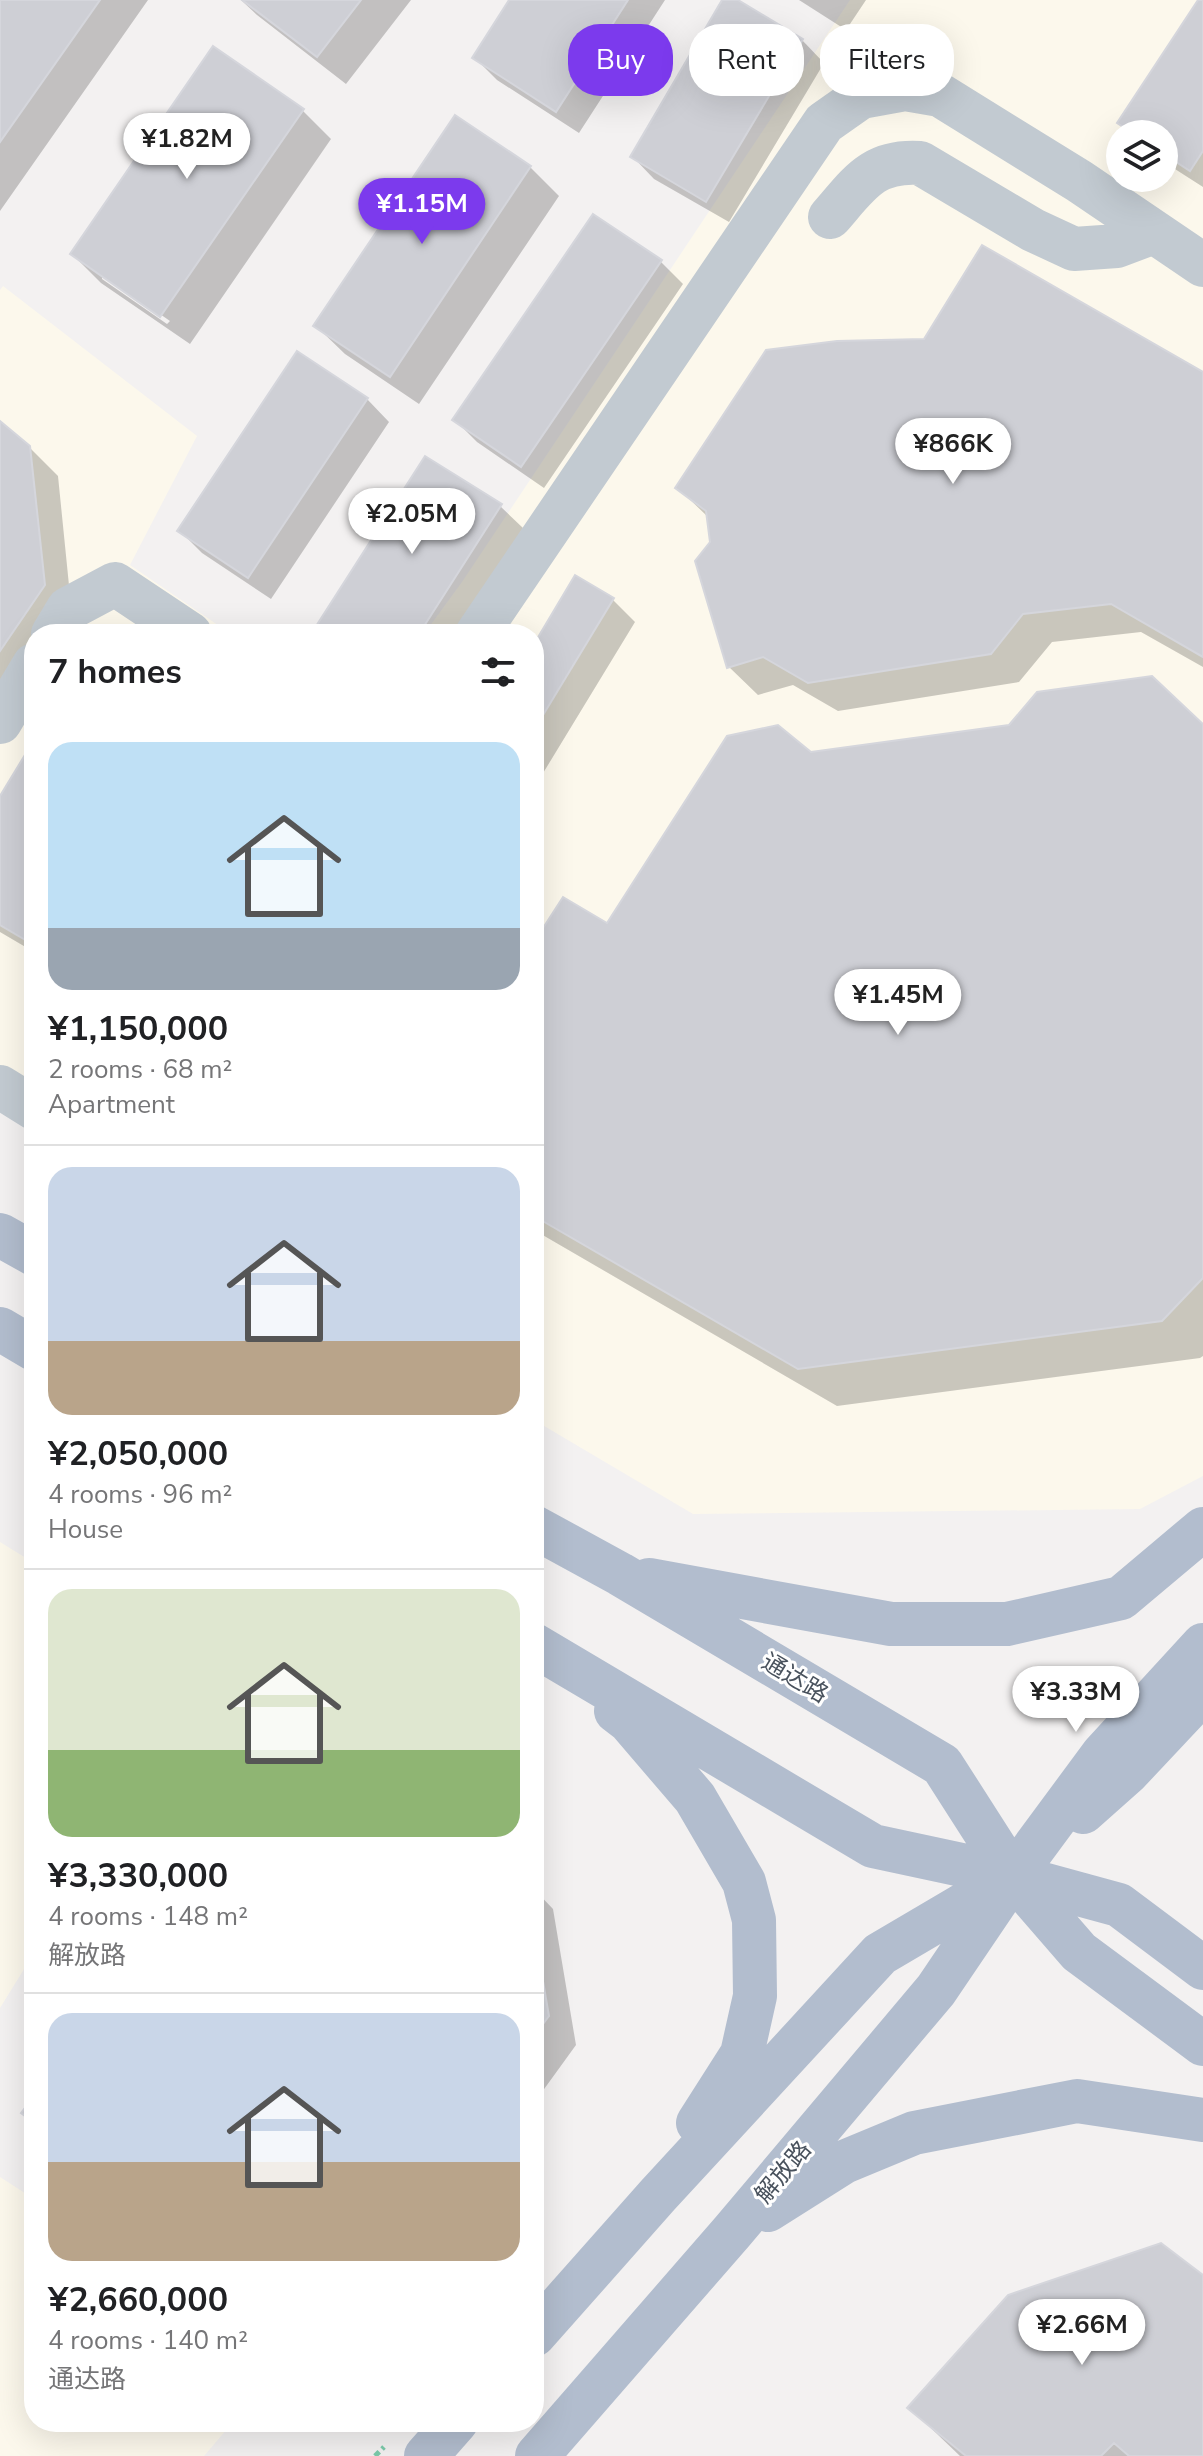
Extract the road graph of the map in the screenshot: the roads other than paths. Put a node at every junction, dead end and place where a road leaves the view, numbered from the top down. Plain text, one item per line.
1 (830, 217) dead end
2 (1154, 232) junction
3 (1203, 265) edge
4 (59, 624) edge
5 (175, 624) edge
6 (484, 624) edge
7 (24, 682) edge
8 (0, 722) edge
9 (0, 1087) edge
10 (24, 1102) edge
11 (0, 1235) edge
12 (24, 1248) edge
13 (0, 1329) edge
14 (24, 1343) edge
15 (1203, 1529) edge
16 (544, 1532) edge
17 (620, 1574) junction
18 (1203, 1645) edge
19 (544, 1654) edge
20 (544, 1656) edge
21 (1203, 1692) edge
22 (1013, 1876) junction
23 (1203, 1968) edge
24 (1203, 2044) edge
25 (1203, 2120) edge
26 (658, 2195) junction
27 (732, 2232) junction
28 (544, 2324) edge
29 (447, 2432) edge
30 (426, 2456) edge
31 (537, 2456) edge

1 - 2 lane
2 - 3 lane
2 - 6 lane
4 - 5 lane
7 - 8 lane
9 - 10 lane
11 - 12 main road
13 - 14 main road
15 - 17 main road
16 - 17 main road, 通达路
17 - 22 main road, 通达路
18 - 22 main road, 解放路
19 - 22 main road
20 - 26 main road
21 - 22 main road, 解放路
22 - 23 main road
22 - 24 main road, 通达路
22 - 26 main road, 解放路
22 - 27 main road, 解放路
25 - 27 main road
26 - 28 main road, 解放路
27 - 31 main road, 解放路
29 - 30 main road

